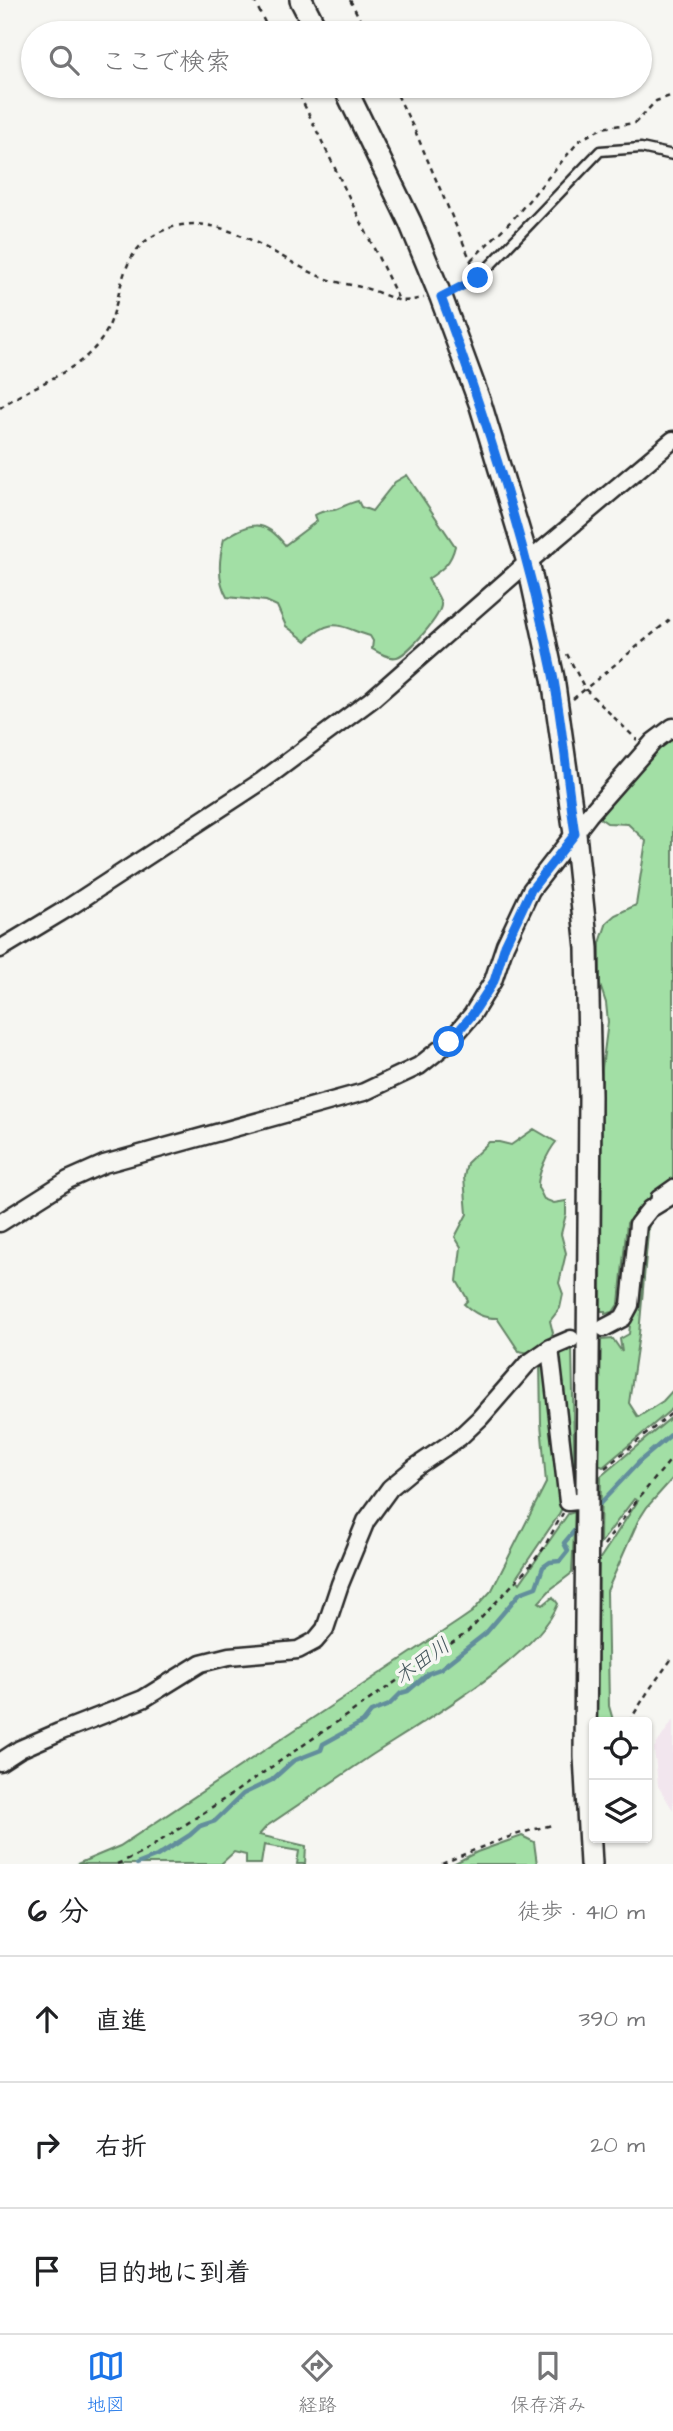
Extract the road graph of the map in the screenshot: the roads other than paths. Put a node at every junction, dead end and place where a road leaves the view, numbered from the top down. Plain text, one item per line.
1 (301, 0) edge
2 (312, 21) edge
3 (350, 98) edge
4 (673, 155) edge
5 (478, 278) road end
6 (673, 440) edge
7 (528, 562) junction
8 (673, 727) edge
9 (575, 834) junction
10 (0, 949) edge
11 (673, 1184) edge
12 (673, 1195) edge
13 (655, 1206) junction
14 (0, 1223) edge
15 (604, 1328) dead end
16 (571, 1339) dead end
17 (550, 1348) junction
18 (587, 1500) junction
19 (0, 1762) edge
20 (591, 1864) edge

1 - 2 street
3 - 7 street
4 - 5 lane
6 - 7 street
7 - 9 street
7 - 10 street
8 - 9 street
9 - 14 street
9 - 18 street
11 - 13 lane
12 - 13 street
13 - 15 street
16 - 17 street
17 - 18 street
17 - 19 street
18 - 20 street

